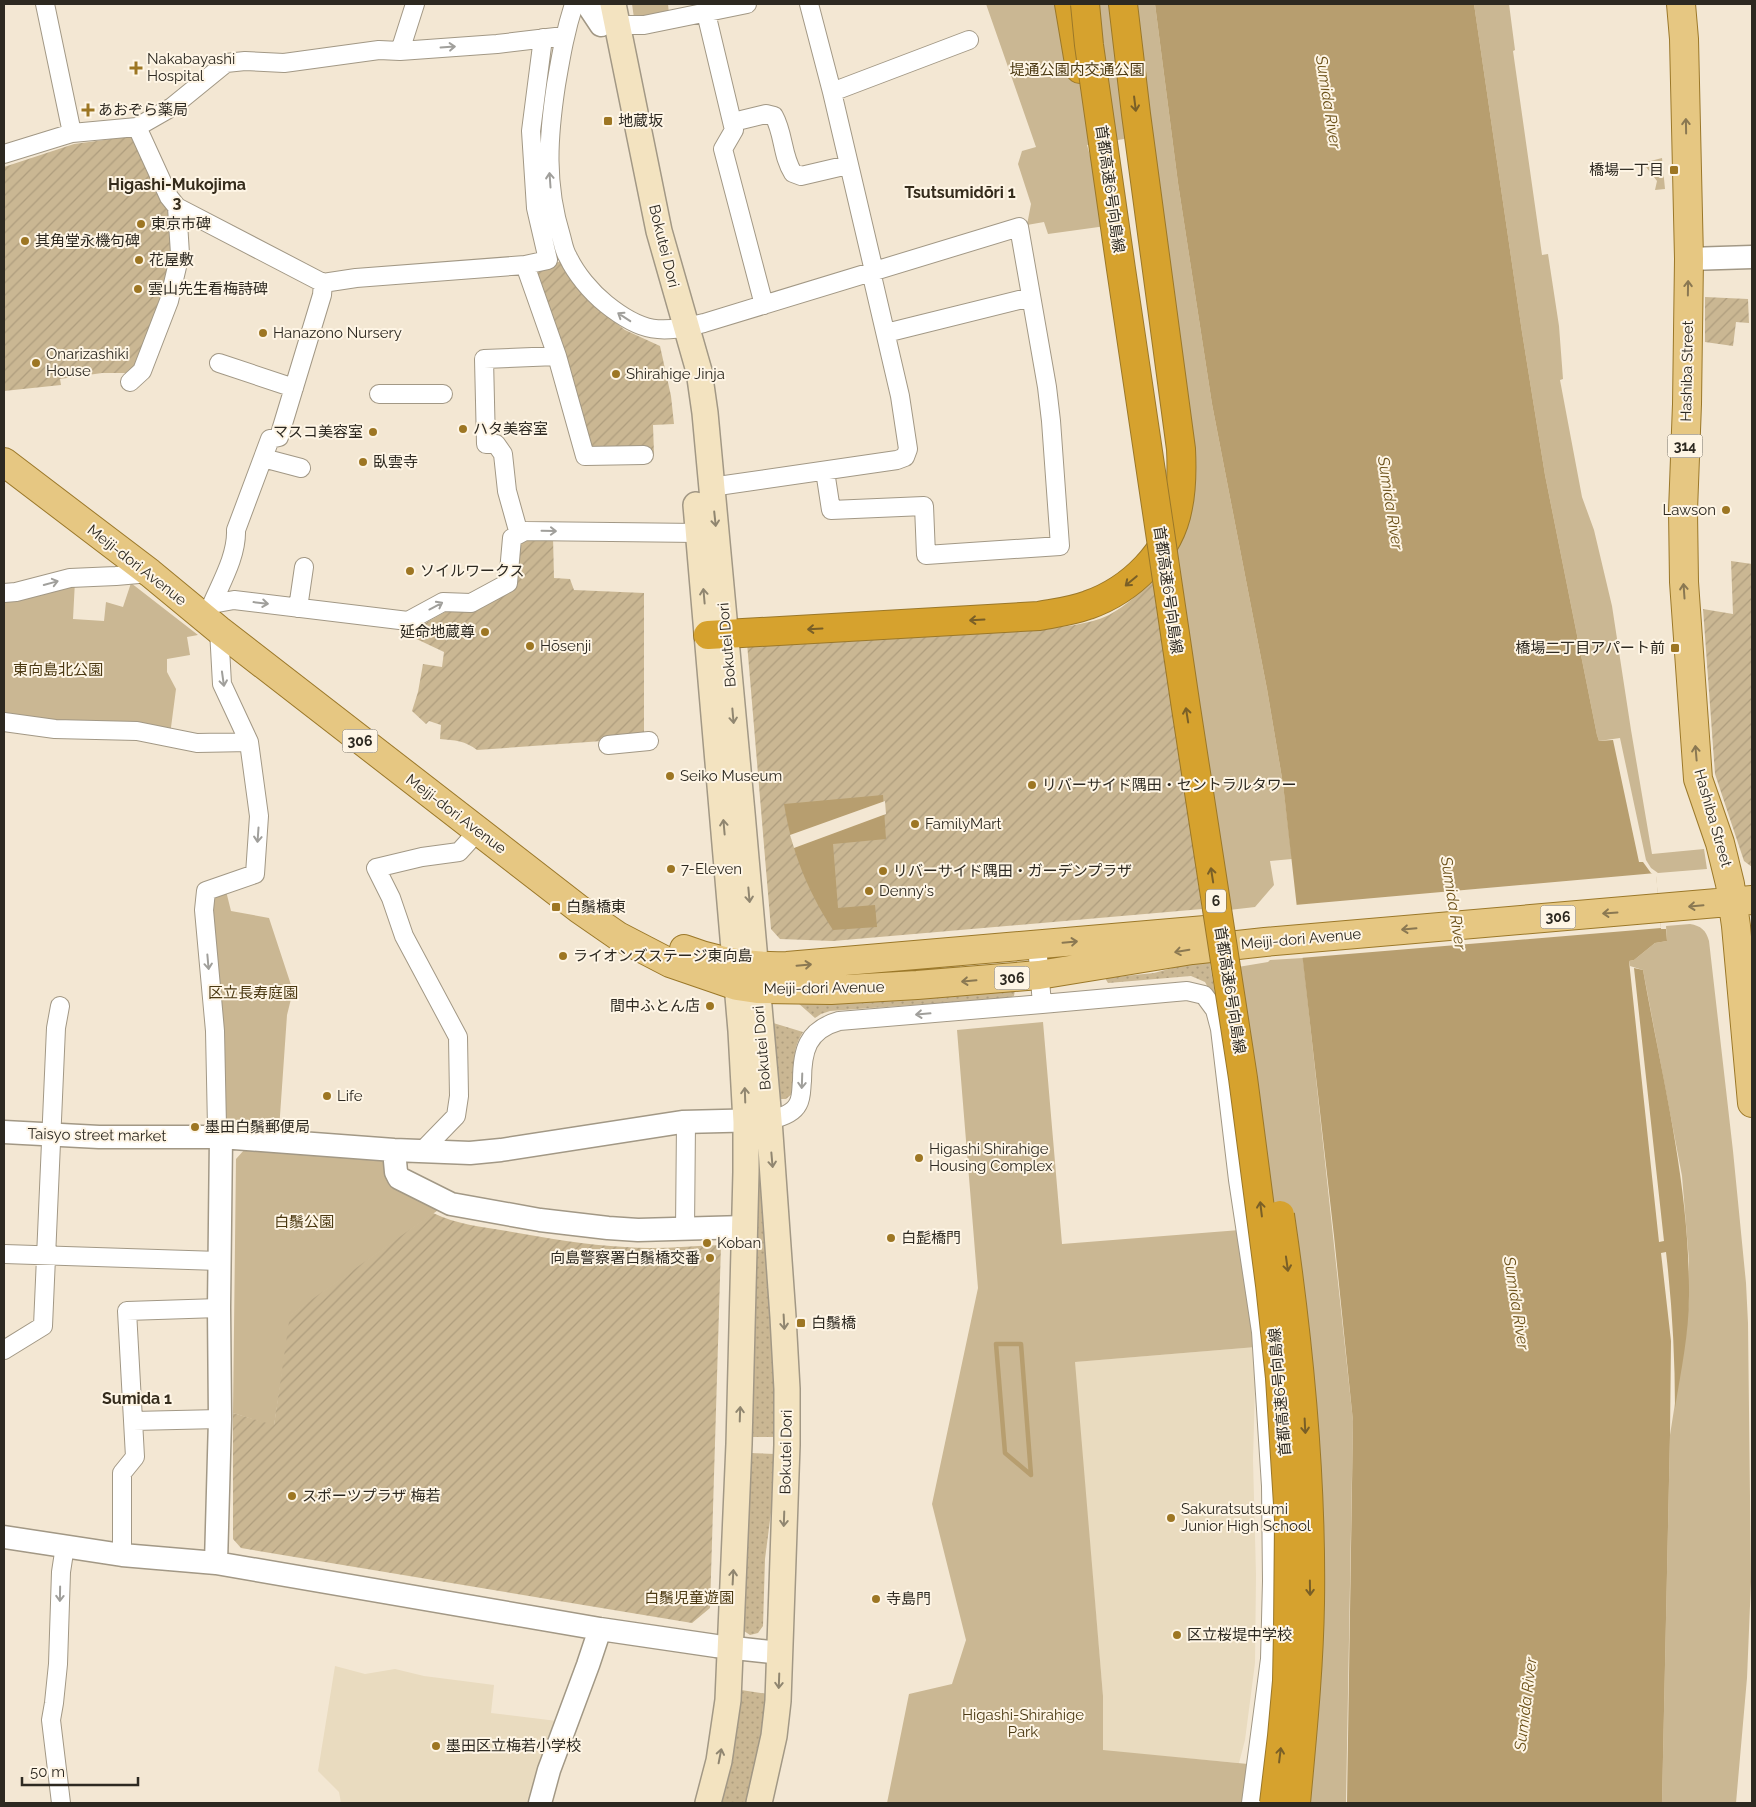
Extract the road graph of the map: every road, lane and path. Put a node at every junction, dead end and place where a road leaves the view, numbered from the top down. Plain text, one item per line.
1 (45, 4) edge
2 (415, 4) edge
3 (574, 4) edge
4 (587, 4) edge
5 (747, 4) edge
6 (809, 4) edge
7 (1069, 4) edge
8 (1085, 4) edge
9 (1105, 4) edge
10 (1123, 4) edge
11 (1681, 4) edge
12 (706, 13) junction
13 (607, 15) edge
14 (564, 36) junction
15 (543, 38) junction
16 (969, 40) dead end
17 (400, 51) junction
18 (832, 92) junction
19 (733, 122) junction
20 (137, 127) junction
21 (72, 133) junction
22 (4, 154) edge
23 (848, 165) junction
24 (1111, 199) junction
25 (177, 207) junction
26 (1752, 256) edge
27 (1689, 259) junction
28 (525, 265) junction
29 (874, 271) junction
30 (323, 283) junction
31 (1031, 297) junction
32 (764, 305) junction
33 (678, 329) junction
34 (886, 332) junction
35 (557, 356) junction
36 (219, 363) dead end
37 (130, 382) dead end
38 (294, 388) junction
39 (379, 394) dead end
40 (443, 394) dead end
41 (4, 443) edge
42 (644, 455) dead end
43 (263, 458) junction
44 (4, 462) edge
45 (301, 468) dead end
46 (825, 471) junction
47 (711, 487) junction
48 (698, 533) junction
49 (519, 534) junction
50 (304, 567) dead end
51 (150, 573) junction
52 (4, 593) edge
53 (212, 604) junction
54 (298, 608) junction
55 (219, 630) junction
56 (729, 634) junction
57 (4, 722) edge
58 (649, 741) dead end
59 (249, 742) junction
60 (608, 745) dead end
61 (478, 831) junction
62 (1742, 892) edge
63 (1264, 933) junction
64 (1037, 945) junction
65 (1040, 975) junction
66 (746, 976) junction
67 (1042, 1004) junction
68 (60, 1006) dead end
69 (1752, 1103) edge
70 (757, 1121) junction
71 (686, 1122) junction
72 (4, 1132) edge
73 (51, 1135) junction
74 (221, 1137) junction
75 (394, 1150) junction
76 (422, 1151) junction
77 (745, 1227) junction
78 (685, 1230) junction
79 (4, 1254) edge
80 (46, 1255) junction
81 (219, 1261) junction
82 (219, 1308) junction
83 (4, 1350) edge
84 (220, 1419) junction
85 (133, 1421) junction
86 (4, 1537) edge
87 (65, 1546) junction
88 (122, 1554) junction
89 (216, 1563) junction
90 (600, 1628) junction
91 (730, 1648) junction
92 (780, 1653) junction
93 (61, 1803) edge
94 (540, 1803) edge
95 (708, 1803) edge
96 (759, 1803) edge
97 (1251, 1803) edge
98 (1274, 1803) edge
99 (1296, 1803) edge

1 - 21 street
2 - 17 street
3 - 14 street
4 - 13 street
5 - 12 street
6 - 18 street
7 - 24 highway, bridge
8 - 24 highway, 首都高速6号向島線 / 6, bridge
9 -> 99 highway, 首都高速6号向島線 / 6, bridge
10 -> 56 highway
27 -> 11 main road, Hashiba Street / 314
12 - 13 street
12 - 19 street
13 - 33 main road, Bokutei Dori
14 - 15 street
33 -> 14 street
17 -> 15 street
15 - 28 street
16 - 18 street
17 - 20 street
18 - 23 street
19 - 23 street
19 - 32 street
20 - 21 street
20 - 25 street
21 - 22 street
23 - 29 street
98 -> 24 highway, 首都高速6号向島線 / 6, bridge
25 - 30 street
25 - 37 street
26 - 27 street
62 -> 27 main road, Hashiba Street / 314
28 - 30 street
28 - 35 street
29 - 31 street
29 - 32 street
29 - 34 street
30 - 38 street
31 - 34 street
31 - 46 street
32 - 33 street
33 - 47 main road, Bokutei Dori
33 - 48 main road, Bokutei Dori
34 - 46 street
35 - 42 street
35 - 49 street
36 - 38 street
38 - 43 street
39 - 40 street
41 - 53 main road, Meiji-dori Avenue / 306
43 - 45 street
43 - 53 street
44 - 51 main road, Meiji-dori Avenue / 306
46 - 47 street
47 -> 56 main road, Bokutei Dori
49 -> 48 street
56 -> 48 main road, Bokutei Dori
54 -> 49 street
50 - 54 street
52 -> 51 street
51 - 55 main road, Meiji-dori Avenue / 306
53 -> 54 street
53 - 66 main road, Meiji-dori Avenue / 306
55 -> 59 street
55 - 61 main road, Meiji-dori Avenue / 306
56 - 66 main road, Bokutei Dori
57 - 59 street
58 - 60 street
59 -> 74 street
61 - 66 main road, Meiji-dori Avenue / 306
61 - 76 street
62 - 63 main road, Meiji-dori Avenue / 306
62 - 69 main road, 314
64 -> 63 main road, Meiji-dori Avenue / 306
63 -> 65 main road, Meiji-dori Avenue / 306
64 - 65 street
66 -> 64 main road, Meiji-dori Avenue / 306
65 -> 66 main road, Meiji-dori Avenue / 306
65 - 67 street
66 - 70 main road, Bokutei Dori
67 -> 70 street
67 - 97 street
68 - 73 street
70 - 71 street, Taisyo street market
70 - 77 main road, Bokutei Dori
70 -> 92 main road, Bokutei Dori
71 - 76 street, Taisyo street market
71 - 78 street
72 - 73 street, Taisyo street market
73 - 74 street, Taisyo street market
73 - 80 street
74 - 75 street, Taisyo street market
74 - 81 street
75 - 76 street, Taisyo street market
75 - 78 street
77 - 78 street
91 -> 77 main road, Bokutei Dori
79 - 80 street
80 - 81 street
80 - 83 street
81 - 82 street
82 - 84 street
82 - 85 street
84 - 85 street
84 - 89 street
85 - 88 street
86 - 87 street
87 - 88 street
87 -> 93 street
88 - 89 street
89 - 90 street
90 - 91 street
90 - 94 street
91 - 92 street
95 -> 91 main road, Bokutei Dori
92 -> 96 main road, Bokutei Dori

